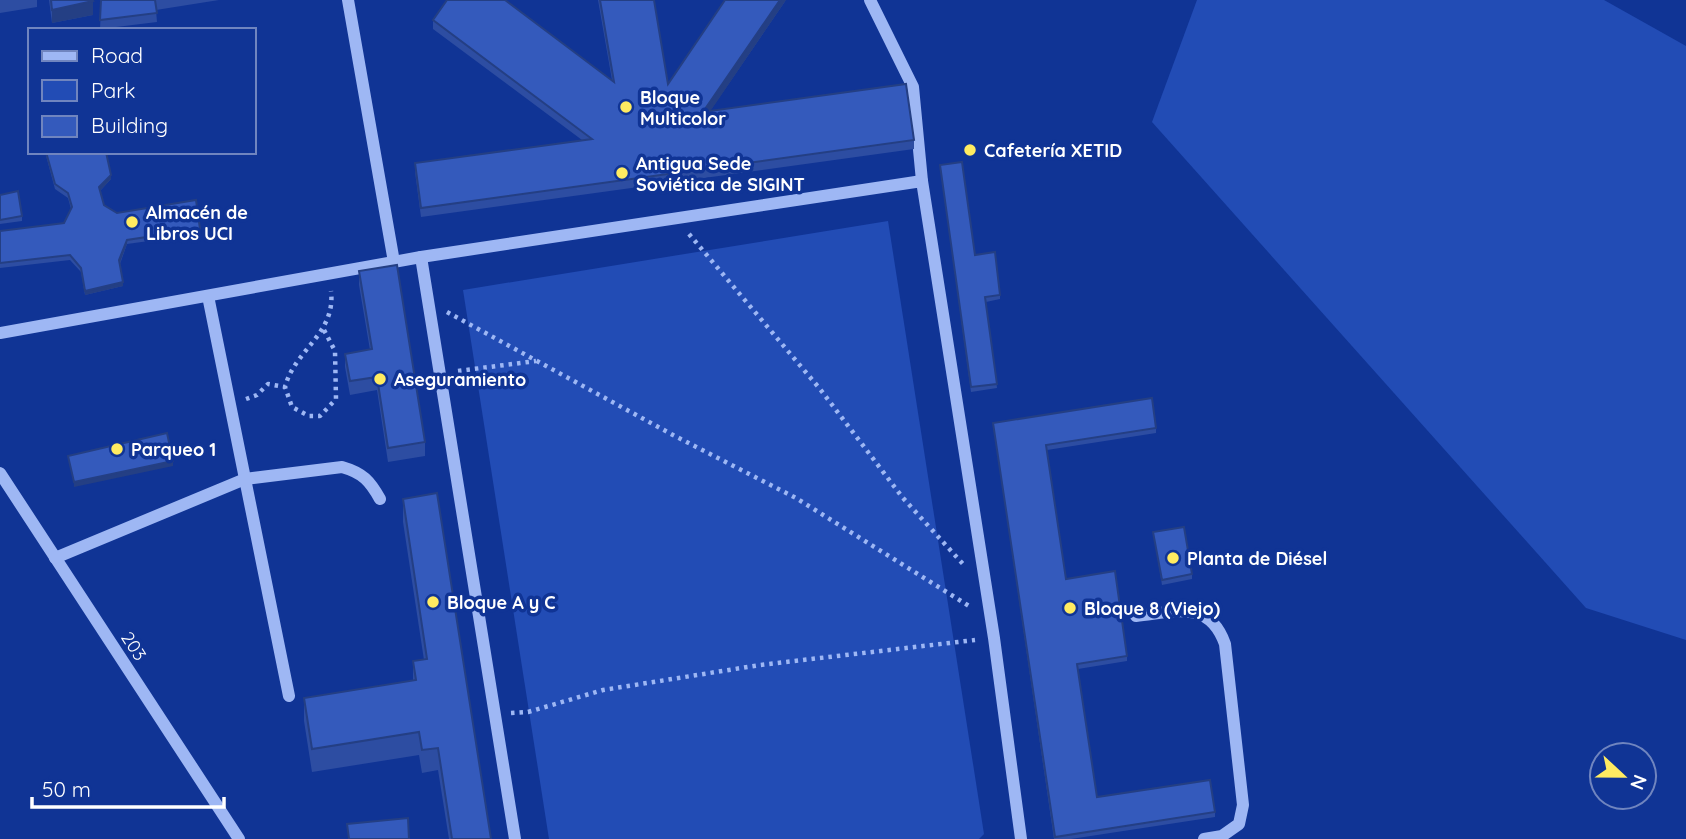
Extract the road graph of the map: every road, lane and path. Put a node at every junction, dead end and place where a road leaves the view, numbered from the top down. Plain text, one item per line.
1 (349, 0) edge
2 (363, 0) edge
3 (870, 0) edge
4 (922, 181) junction
5 (675, 218) junction
6 (421, 257) junction
7 (394, 262) junction
8 (329, 274) junction
9 (208, 296) junction
10 (428, 301) junction
11 (324, 330) junction
12 (0, 333) edge
13 (537, 361) junction
14 (439, 373) junction
15 (285, 387) junction
16 (232, 411) junction
17 (0, 473) edge
18 (245, 479) junction
19 (380, 499) dead end
20 (55, 558) junction
21 (987, 590) junction
22 (1136, 616) dead end
23 (991, 619) junction
24 (994, 638) junction
25 (289, 696) dead end
26 (493, 715) junction
27 (239, 839) edge
28 (515, 839) edge
29 (1021, 839) edge
30 (1204, 839) edge

1 - 2 street
1 - 7 street
3 - 4 street
4 - 5 street
4 - 21 street
5 - 6 street
5 - 21 path
6 - 7 street
6 - 10 street
7 - 8 street
8 - 9 street
8 - 11 path
9 - 12 street
9 - 16 street
10 - 13 path
10 - 14 street
11 - 15 path
11 - 15 path
13 - 14 path
13 - 23 path
14 - 26 street
15 - 16 path
16 - 18 street
17 - 20 street, 203
18 - 19 street
18 - 20 street
18 - 25 street
20 - 27 street, 203
21 - 23 street
22 - 30 street
23 - 24 street
24 - 26 path
24 - 29 street
26 - 28 street

